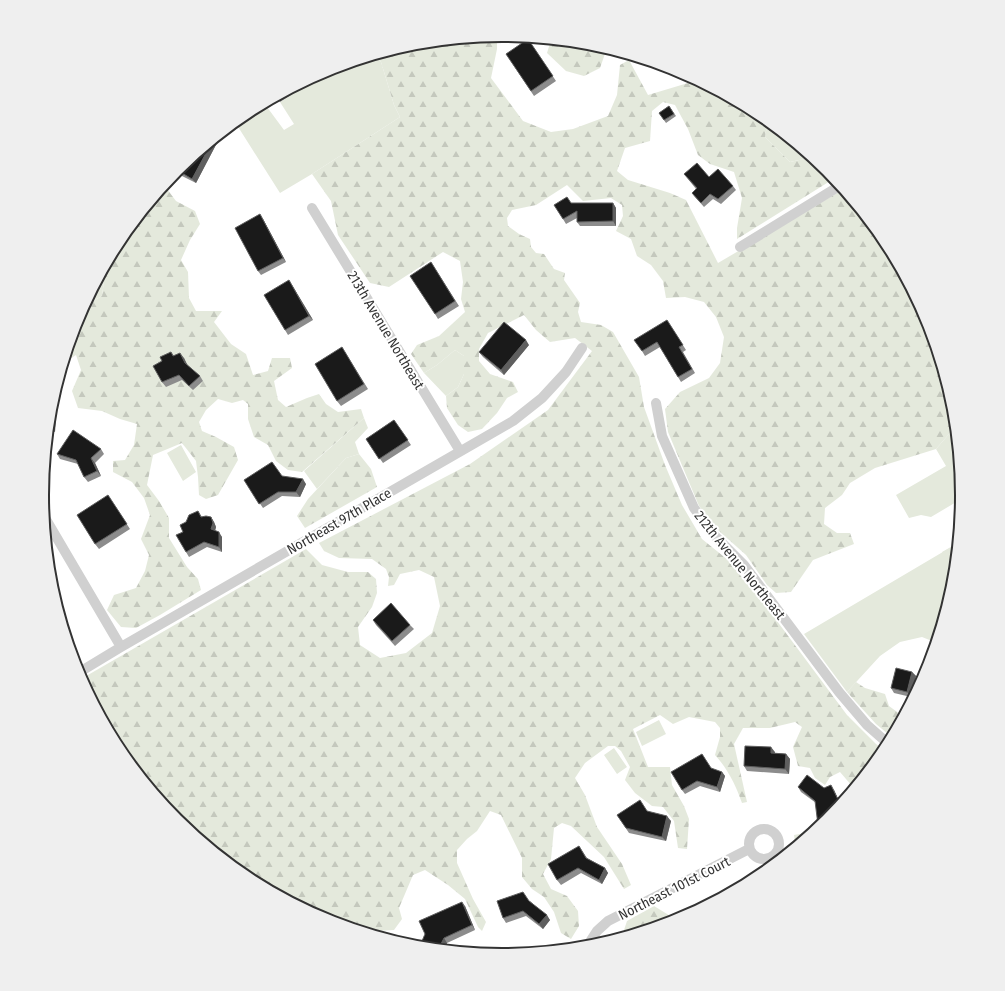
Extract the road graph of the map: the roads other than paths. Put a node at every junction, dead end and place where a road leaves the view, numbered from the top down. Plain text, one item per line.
1 (836, 188) edge
2 (312, 208) dead end
3 (740, 247) dead end
4 (582, 348) dead end
5 (656, 402) dead end
6 (460, 451) junction
7 (50, 526) edge
8 (121, 647) junction
9 (84, 669) edge
10 (884, 740) edge
11 (749, 849) dead end
12 (591, 940) edge

1 - 3 street
2 - 6 street, 213th Avenue Northeast
4 - 6 street, Northeast 97th Place
5 - 10 street, 212th Avenue Northeast
6 - 8 street, Northeast 97th Place
7 - 8 street
8 - 9 street, Northeast 97th Place
11 - 12 street, Northeast 101st Court

